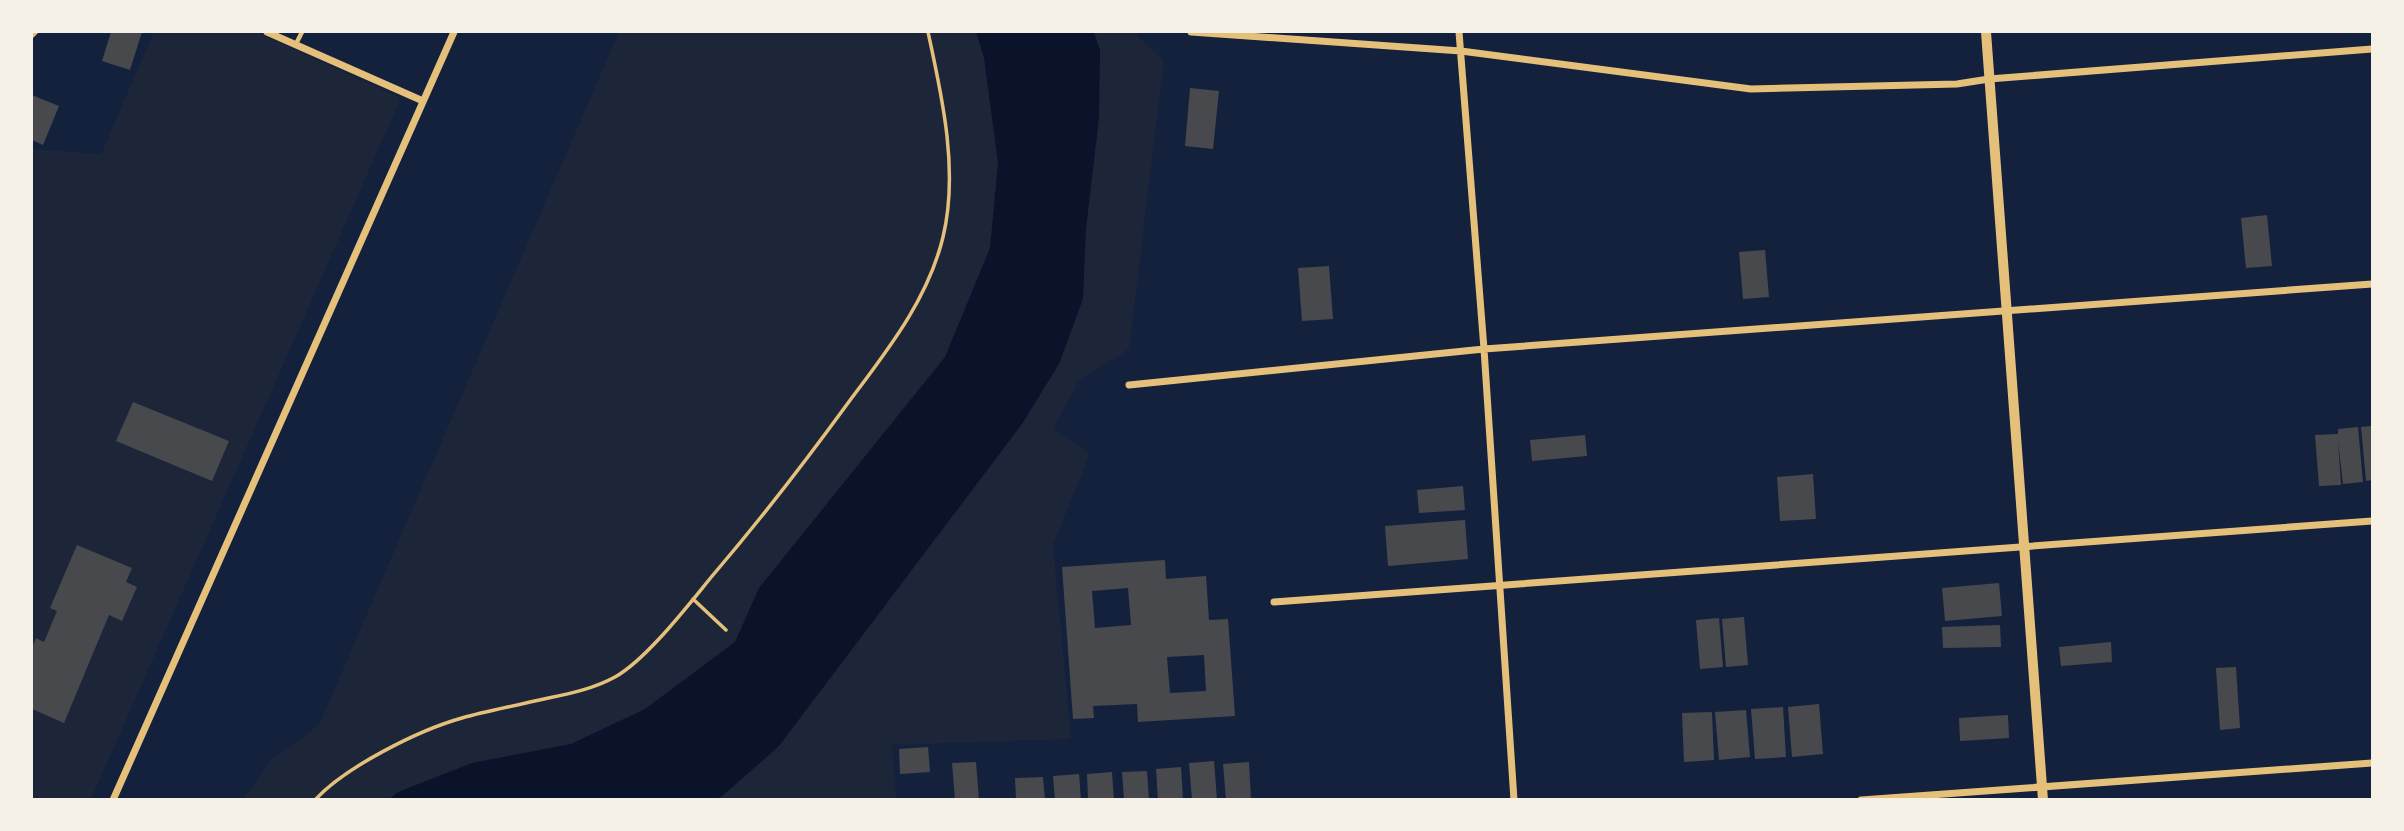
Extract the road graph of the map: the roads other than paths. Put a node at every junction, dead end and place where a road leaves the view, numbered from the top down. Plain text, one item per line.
1 (36, 32) edge
2 (267, 32) edge
3 (302, 32) edge
4 (454, 32) edge
5 (1191, 32) edge
6 (1459, 32) edge
7 (1986, 32) edge
8 (32, 36) edge
9 (296, 44) junction
10 (2372, 49) edge
11 (1461, 51) junction
12 (1989, 79) junction
13 (423, 101) junction
14 (2372, 284) edge
15 (2007, 309) junction
16 (1484, 349) junction
17 (1129, 385) dead end
18 (2372, 521) edge
19 (2024, 546) junction
20 (1498, 586) junction
21 (1274, 602) dead end
22 (2372, 763) edge
23 (2042, 787) junction
24 (113, 800) edge
25 (1514, 800) edge
26 (1861, 800) edge
27 (2043, 800) edge

1 - 8 lane
2 - 9 street
3 - 9 lane
4 - 13 street
5 - 11 street
6 - 11 street
7 - 12 street
9 - 13 street
10 - 12 street
11 - 12 street
11 - 16 street
12 - 15 street
13 - 24 street
14 - 15 street
15 - 16 street
15 - 19 street
16 - 17 street
16 - 20 street
18 - 19 street
19 - 20 street
19 - 23 street
20 - 21 street
20 - 25 street
22 - 23 street
23 - 26 street
23 - 27 street

